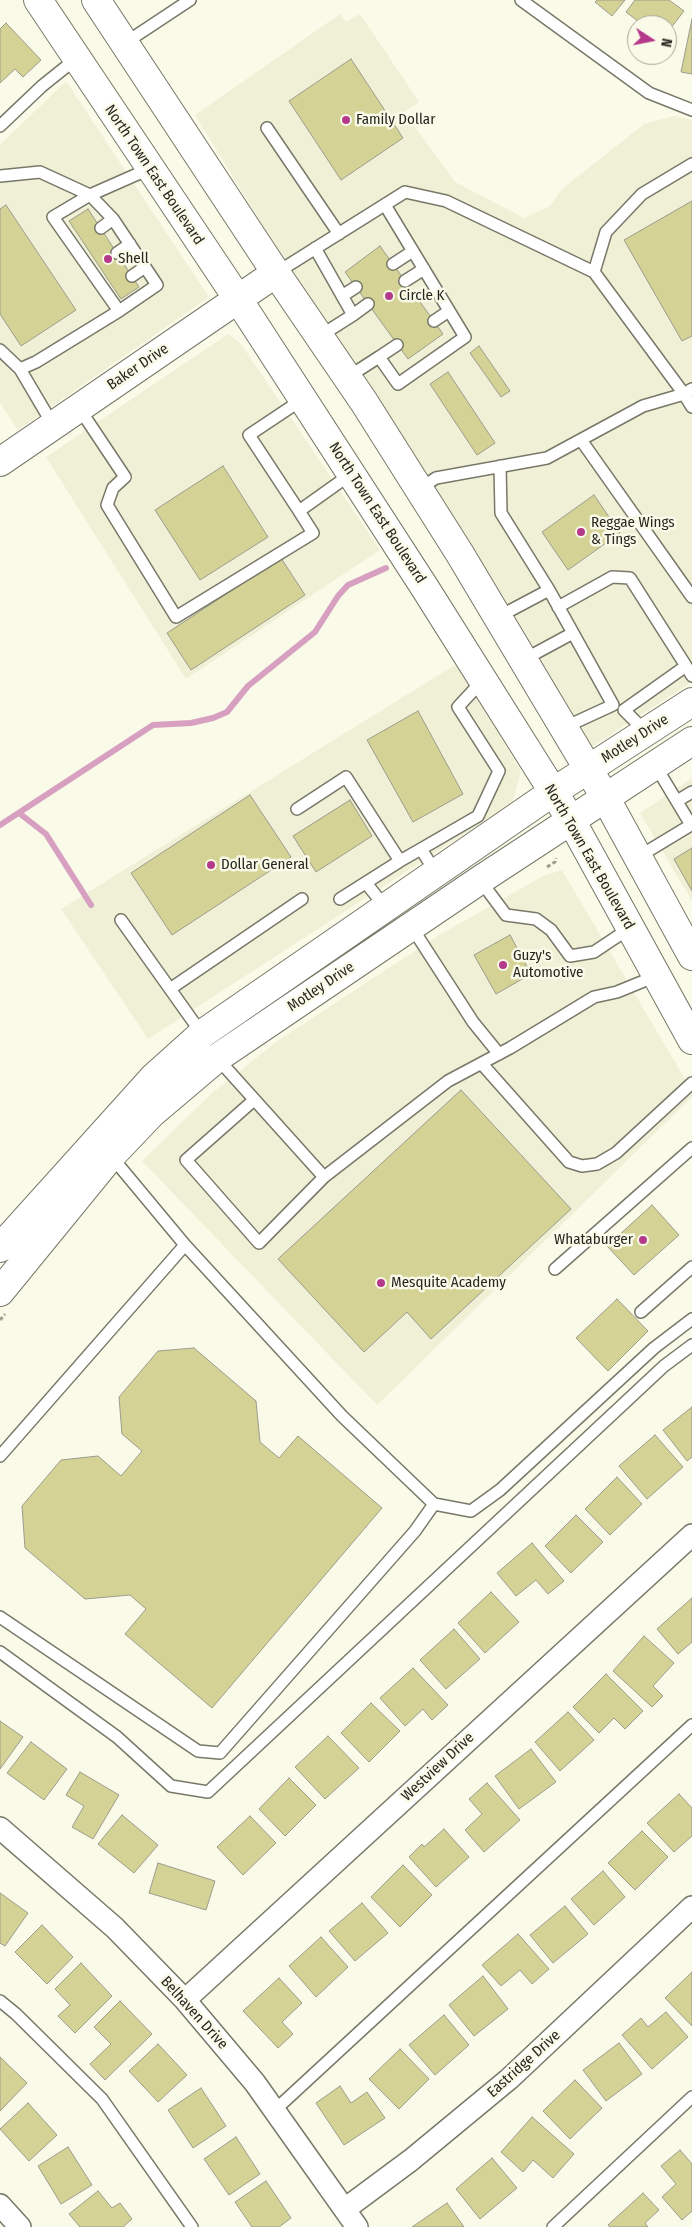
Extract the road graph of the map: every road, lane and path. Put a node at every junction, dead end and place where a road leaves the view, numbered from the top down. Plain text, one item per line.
1 (38, 0) edge
2 (96, 0) edge
3 (190, 0) edge
4 (521, 0) edge
5 (125, 43) junction
6 (77, 58) junction
7 (692, 110) edge
8 (0, 126) edge
9 (268, 128) dead end
10 (692, 164) edge
11 (150, 169) junction
12 (0, 176) edge
13 (90, 195) junction
14 (385, 205) junction
15 (113, 219) junction
16 (101, 228) dead end
17 (339, 234) junction
18 (130, 244) junction
19 (314, 248) junction
20 (413, 251) junction
21 (117, 252) dead end
22 (393, 264) dead end
23 (145, 267) junction
24 (424, 269) junction
25 (594, 272) junction
26 (276, 273) junction
27 (132, 276) dead end
28 (405, 280) dead end
29 (356, 287) dead end
30 (342, 296) junction
31 (238, 299) junction
32 (368, 304) dead end
33 (118, 311) junction
34 (449, 311) junction
35 (353, 315) junction
36 (434, 321) dead end
37 (320, 336) junction
38 (397, 345) dead end
39 (0, 350) edge
40 (379, 357) junction
41 (20, 368) junction
42 (348, 377) junction
43 (688, 392) edge
44 (303, 399) junction
45 (692, 407) edge
46 (79, 408) junction
47 (53, 425) junction
48 (581, 440) junction
49 (0, 462) edge
50 (500, 466) junction
51 (351, 474) junction
52 (419, 489) junction
53 (299, 511) junction
54 (549, 590) junction
55 (692, 597) edge
56 (558, 607) junction
57 (498, 618) junction
58 (573, 633) junction
59 (523, 660) junction
60 (689, 671) edge
61 (482, 681) junction
62 (692, 702) edge
63 (613, 704) junction
64 (624, 710) junction
65 (563, 728) junction
66 (646, 732) junction
67 (692, 741) edge
68 (655, 765) junction
69 (588, 770) junction
70 (553, 792) junction
71 (692, 792) edge
72 (605, 797) junction
73 (677, 801) junction
74 (297, 809) dead end
75 (571, 820) junction
76 (421, 848) junction
77 (557, 855) dead end
78 (638, 857) junction
79 (400, 861) junction
80 (539, 871) dead end
81 (436, 873) junction
82 (480, 880) junction
83 (366, 882) junction
84 (302, 899) dead end
85 (340, 899) dead end
86 (386, 908) junction
87 (121, 920) dead end
88 (411, 926) junction
89 (630, 928) junction
90 (689, 944) edge
91 (656, 976) junction
92 (170, 989) junction
93 (202, 1034) junction
94 (692, 1040) edge
95 (499, 1054) junction
96 (217, 1058) junction
97 (482, 1064) junction
98 (692, 1082) edge
99 (254, 1100) junction
100 (692, 1148) edge
101 (111, 1156) junction
102 (324, 1177) junction
103 (185, 1245) junction
104 (0, 1248) edge
105 (692, 1267) edge
106 (555, 1269) dead end
107 (3, 1302) edge
108 (641, 1312) dead end
109 (692, 1319) edge
110 (0, 1320) edge
111 (692, 1345) edge
112 (0, 1456) edge
113 (434, 1504) junction
114 (692, 1534) edge
115 (0, 1618) edge
116 (0, 1652) edge
117 (692, 1725) edge
118 (0, 1828) edge
119 (692, 1907) edge
120 (185, 2000) junction
121 (0, 2001) edge
122 (692, 2097) edge
123 (275, 2110) junction
124 (0, 2205) edge
125 (345, 2208) junction
126 (20, 2227) edge
127 (192, 2227) edge
128 (357, 2227) edge
129 (553, 2227) edge

1 - 6 main road, North Town East Boulevard
2 - 5 main road
3 - 5 lane
4 - 7 lane
5 - 26 main road
6 - 8 lane
6 - 11 main road, North Town East Boulevard
9 - 17 lane
10 - 25 lane
11 - 13 lane
11 - 31 main road, North Town East Boulevard
12 - 13 lane
13 - 15 lane
13 - 33 lane
14 - 17 lane
14 - 20 lane
14 - 25 lane
15 - 16 lane
15 - 18 lane
17 - 19 lane
18 - 21 lane
18 - 23 lane
19 - 26 lane
19 - 30 lane
20 - 22 lane
20 - 24 lane
23 - 27 lane
23 - 33 lane
24 - 28 lane
24 - 34 lane
25 - 43 lane
26 - 31 main road, Baker Drive
26 - 37 main road
29 - 30 lane
30 - 35 lane
31 - 44 main road, North Town East Boulevard
31 - 46 main road, Baker Drive
32 - 35 lane
33 - 41 lane
34 - 36 lane
34 - 40 lane
35 - 37 lane
37 - 42 main road
38 - 40 lane
39 - 41 lane
40 - 42 lane
41 - 47 lane
42 - 52 main road
43 - 45 lane
43 - 48 lane
44 - 51 main road, North Town East Boulevard
44 - 53 lane
46 - 47 main road, Baker Drive
46 - 53 lane
47 - 49 main road, Baker Drive
48 - 50 lane
48 - 55 lane
50 - 52 lane
50 - 54 lane
51 - 53 lane
51 - 61 main road, North Town East Boulevard
52 - 57 main road
54 - 56 lane
54 - 57 lane
56 - 58 lane
56 - 60 lane
57 - 59 main road
58 - 59 lane
58 - 63 lane
59 - 65 main road
60 - 64 lane
61 - 70 main road, North Town East Boulevard
61 - 76 lane
62 - 66 main road, Motley Drive
63 - 64 lane
63 - 65 lane
64 - 66 lane
65 - 69 main road
66 - 69 main road, Motley Drive
67 - 68 main road, Motley Drive
68 - 72 main road, Motley Drive
68 - 73 lane
69 - 70 main road, Motley Drive
69 - 72 main road
70 - 75 main road, North Town East Boulevard
70 - 81 main road, Motley Drive
71 - 73 lane
72 - 75 main road, Motley Drive
72 - 78 main road
73 - 78 lane
74 - 79 lane
75 - 82 main road, Motley Drive
75 - 89 main road, North Town East Boulevard
76 - 79 lane
76 - 81 lane
77 - 80 path
78 - 90 main road
79 - 83 lane
81 - 86 main road, Motley Drive
82 - 88 main road, Motley Drive
82 - 89 lane
83 - 85 lane
83 - 86 lane
84 - 92 lane
86 - 93 main road, Motley Drive
87 - 92 lane
88 - 95 lane
88 - 96 main road, Motley Drive
89 - 91 main road, North Town East Boulevard
91 - 94 main road, North Town East Boulevard
91 - 95 lane
92 - 93 lane
93 - 96 main road
93 - 104 main road, Motley Drive
95 - 97 lane
96 - 99 lane
96 - 101 main road, Motley Drive
97 - 98 lane
97 - 102 lane
99 - 102 lane
99 - 102 lane
100 - 106 lane
101 - 103 lane
101 - 107 main road, Motley Drive
103 - 112 lane
103 - 113 lane
105 - 108 lane
107 - 110 path
109 - 113 lane
111 - 116 lane
113 - 115 lane
114 - 120 street, Westview Drive
117 - 123 lane
118 - 120 street, Belhaven Drive
119 - 125 street, Eastridge Drive
120 - 123 street, Belhaven Drive
121 - 127 lane
122 - 129 lane
123 - 125 street, Belhaven Drive
124 - 126 street
125 - 128 street, Belhaven Drive

